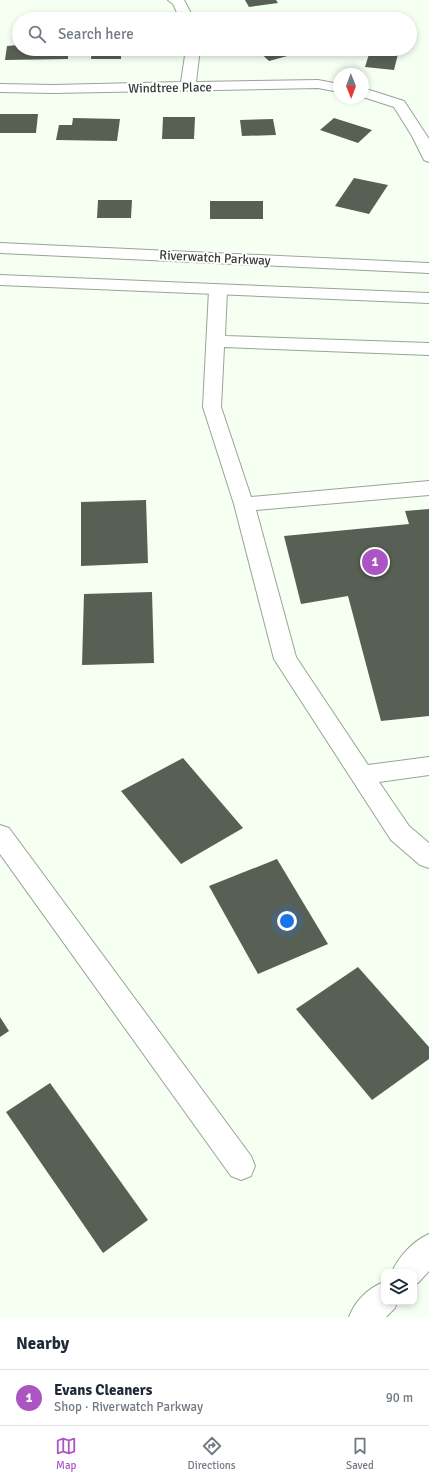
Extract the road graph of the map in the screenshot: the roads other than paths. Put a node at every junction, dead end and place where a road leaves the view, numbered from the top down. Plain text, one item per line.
1 (175, 0) edge
2 (184, 12) edge
3 (192, 56) edge
4 (188, 87) junction
5 (333, 87) edge
6 (0, 88) edge
7 (369, 94) edge
8 (429, 157) edge
9 (0, 248) edge
10 (429, 268) edge
11 (0, 280) edge
12 (218, 290) junction
13 (429, 298) edge
14 (215, 341) junction
15 (429, 349) edge
16 (429, 488) edge
17 (244, 504) junction
18 (429, 766) edge
19 (362, 775) junction
20 (0, 835) edge
21 (429, 858) edge
22 (241, 1166) dead end
23 (429, 1250) edge
24 (411, 1269) edge
25 (381, 1299) edge
26 (364, 1317) edge

1 - 2 street
3 - 4 street
4 - 5 street, Windtree Place
4 - 6 street, Windtree Place
7 - 8 street
9 - 10 street, Riverwatch Parkway
11 - 12 street
12 - 13 street
12 - 14 street
14 - 15 street
14 - 17 street
16 - 17 street
17 - 19 street
18 - 19 street
19 - 21 street
20 - 22 street
23 - 24 street
25 - 26 street

